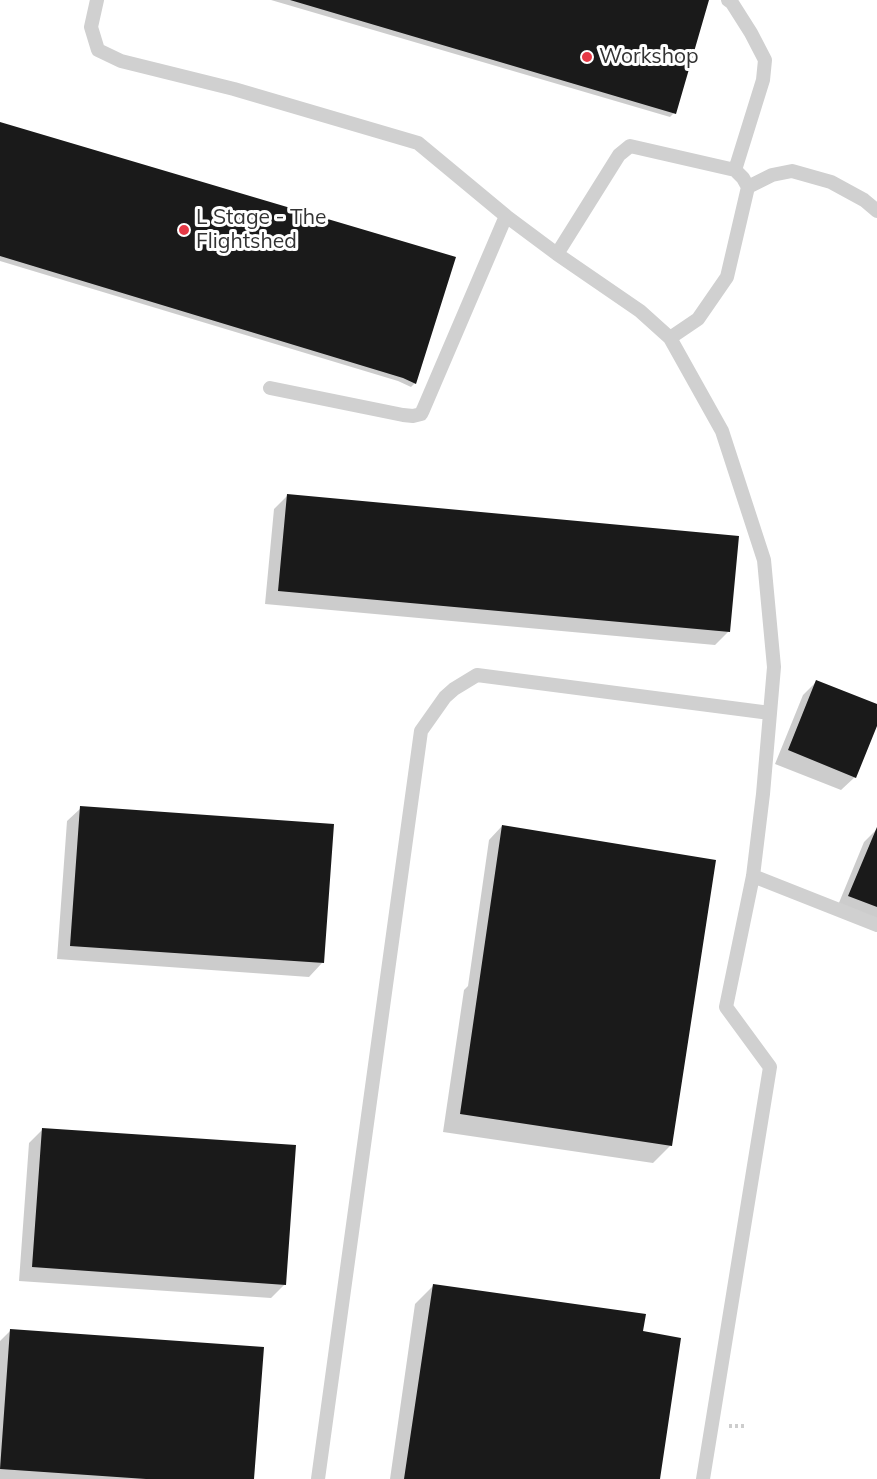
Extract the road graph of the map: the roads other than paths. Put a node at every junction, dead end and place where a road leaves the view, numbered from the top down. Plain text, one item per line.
1 (97, 0) edge
2 (728, 0) edge
3 (735, 170) junction
4 (748, 187) junction
5 (877, 211) edge
6 (506, 216) junction
7 (557, 254) junction
8 (670, 338) junction
9 (270, 388) dead end
10 (770, 713) junction
11 (753, 876) junction
12 (877, 925) edge
13 (318, 1479) edge
14 (703, 1479) edge

1 - 6 lane
2 - 3 lane
3 - 4 lane
3 - 7 lane
4 - 5 lane
4 - 8 lane
6 - 7 lane
6 - 9 lane
7 - 8 lane
8 - 10 lane
10 - 11 lane
10 - 13 lane
11 - 12 lane
11 - 14 lane

